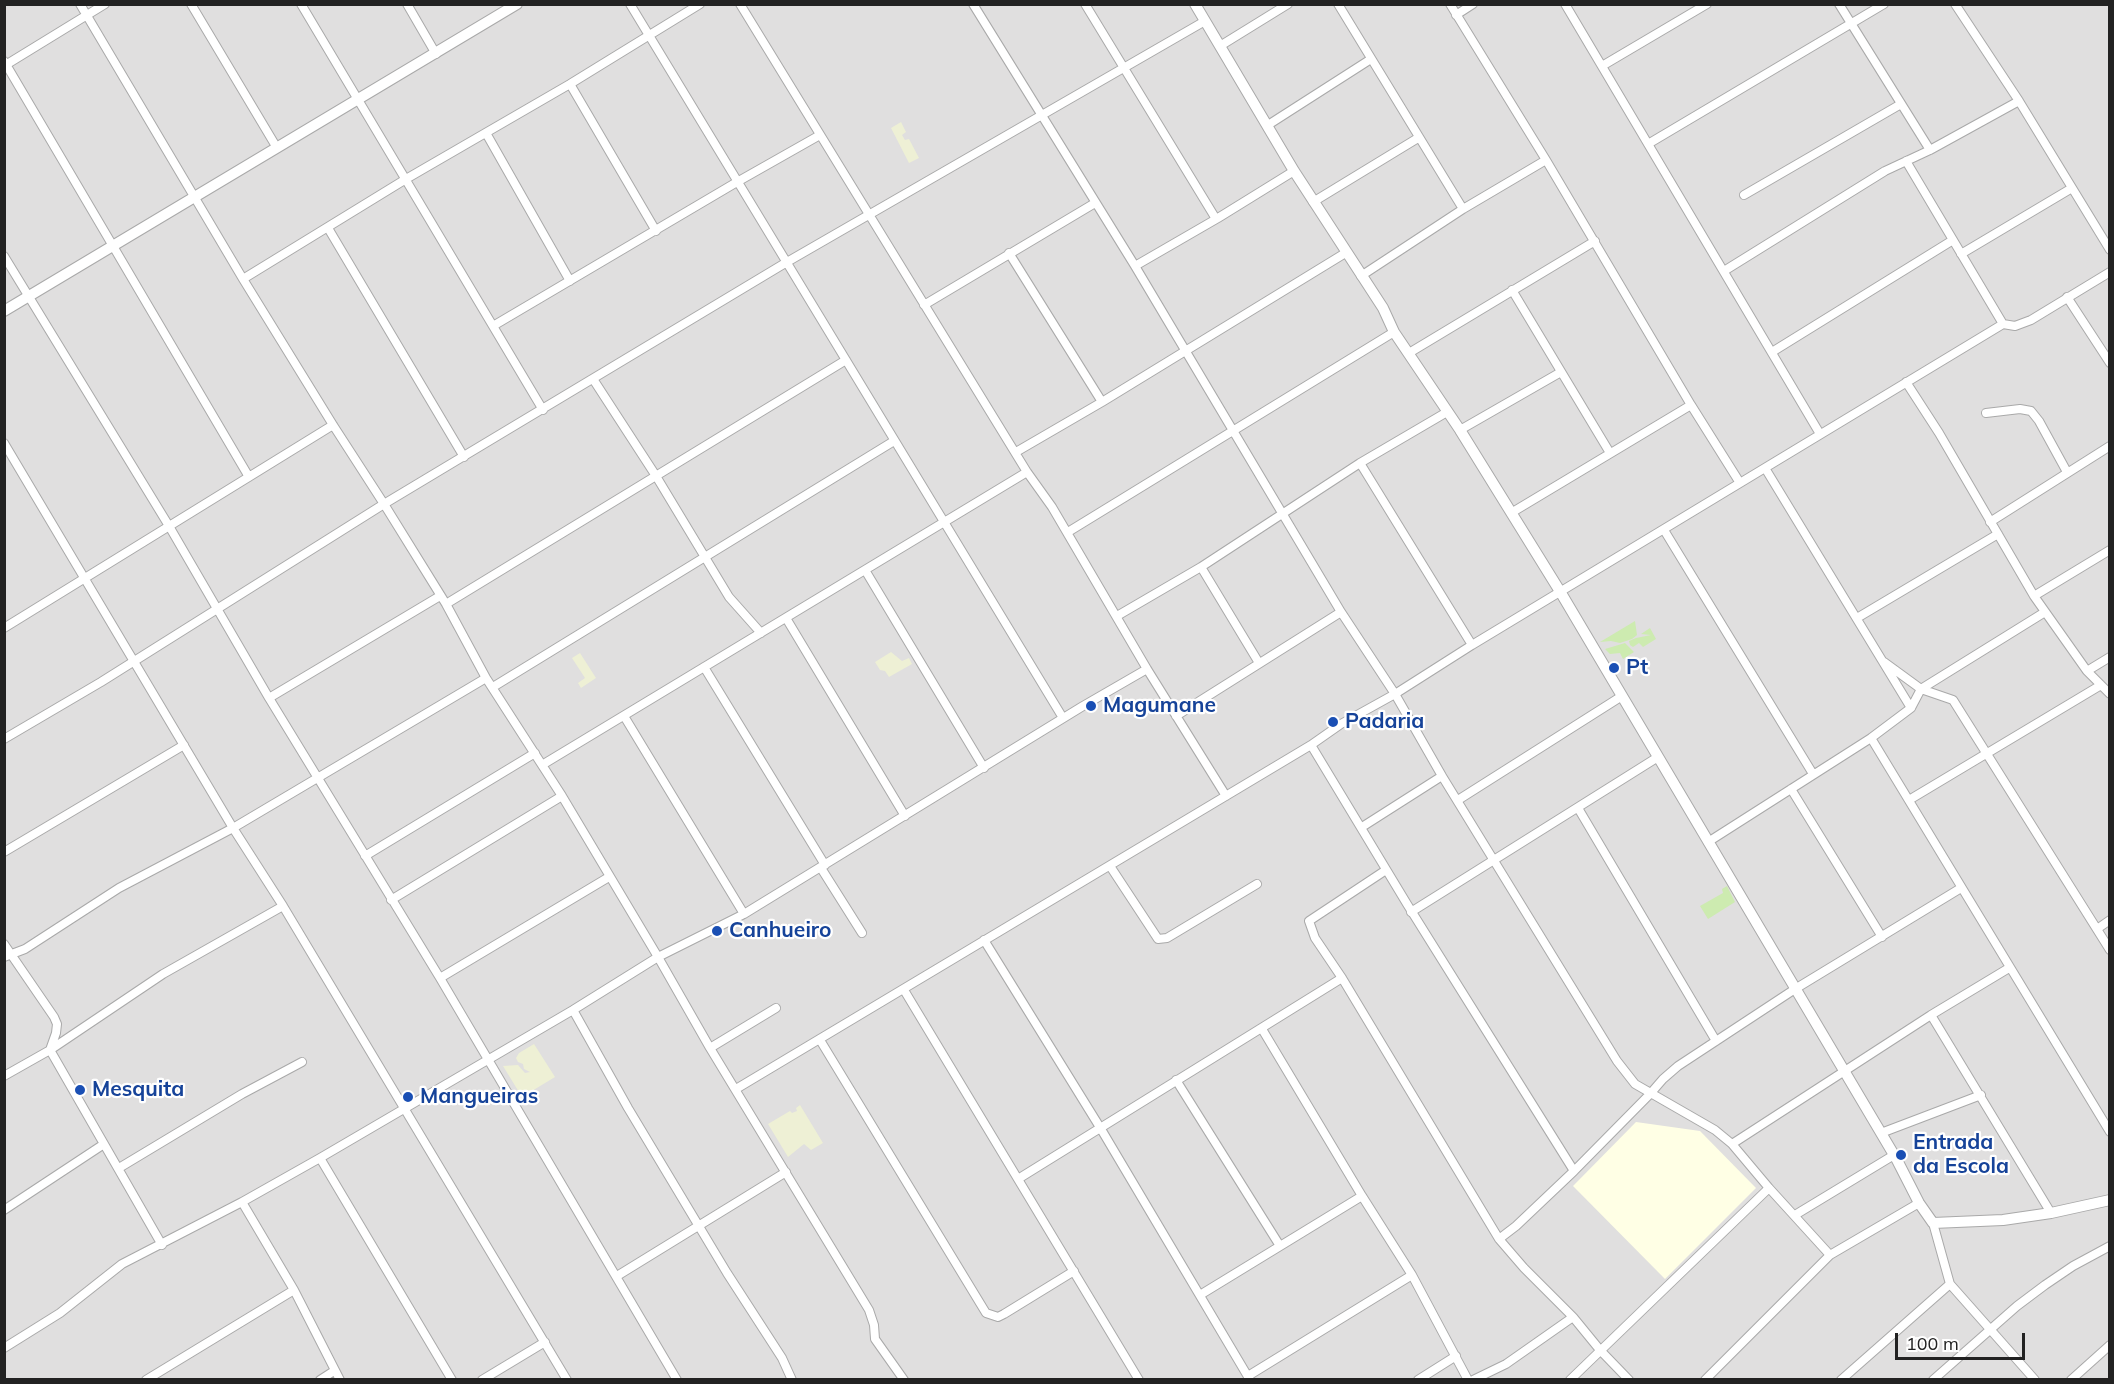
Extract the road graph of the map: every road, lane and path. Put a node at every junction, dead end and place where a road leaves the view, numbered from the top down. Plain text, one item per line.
1 (80, 4) edge
2 (105, 4) edge
3 (190, 4) edge
4 (301, 4) edge
5 (407, 4) edge
6 (517, 4) edge
7 (630, 4) edge
8 (700, 4) edge
9 (740, 4) edge
10 (973, 4) edge
11 (1085, 4) edge
12 (1195, 4) edge
13 (1288, 4) edge
14 (1338, 4) edge
15 (1450, 4) edge
16 (1473, 4) edge
17 (1565, 4) edge
18 (1707, 4) edge
19 (1839, 4) edge
20 (1884, 4) edge
21 (1956, 4) edge
22 (87, 15) junction
23 (1456, 15) junction
24 (1205, 21) junction
25 (1851, 24) junction
26 (649, 36) junction
27 (1220, 46) junction
28 (436, 54) junction
29 (1371, 59) junction
30 (5, 64) edge
31 (1602, 66) junction
32 (1124, 68) junction
33 (570, 84) junction
34 (357, 99) junction
35 (2019, 101) junction
36 (1901, 104) junction
37 (1041, 114) junction
38 (1268, 125) junction
39 (486, 133) junction
40 (820, 135) junction
41 (1418, 138) junction
42 (1648, 144) junction
43 (277, 148) junction
44 (1930, 150) junction
45 (1546, 160) junction
46 (1906, 161) junction
47 (1294, 171) junction
48 (406, 179) junction
49 (737, 182) junction
50 (2072, 188) junction
51 (1744, 195) dead end
52 (193, 197) junction
53 (1313, 202) junction
54 (1095, 203) junction
55 (1462, 209) junction
56 (871, 215) junction
57 (1216, 219) junction
58 (328, 228) junction
59 (656, 231) junction
60 (1953, 240) junction
61 (1594, 241) junction
62 (113, 244) junction
63 (2109, 250) edge
64 (1347, 252) junction
65 (1009, 253) junction
66 (1961, 254) junction
67 (4, 256) edge
68 (787, 262) junction
69 (1135, 266) junction
70 (1724, 271) junction
71 (2109, 272) edge
72 (1361, 276) junction
73 (243, 279) junction
74 (570, 280) junction
75 (1512, 290) junction
76 (28, 296) junction
77 (2067, 297) junction
78 (924, 305) junction
79 (4, 311) edge
80 (2003, 324) junction
81 (493, 326) junction
82 (1394, 332) junction
83 (1185, 350) junction
84 (1772, 352) junction
85 (1410, 353) junction
86 (846, 360) junction
87 (2109, 363) edge
88 (1561, 372) junction
89 (593, 379) junction
90 (1906, 382) junction
91 (1102, 402) junction
92 (1690, 405) junction
93 (543, 410) junction
94 (1447, 412) junction
95 (1986, 413) dead end
96 (333, 425) junction
97 (1460, 430) junction
98 (1234, 431) junction
99 (1820, 434) junction
100 (894, 441) junction
101 (4, 443) edge
102 (2109, 446) edge
103 (1016, 452) junction
104 (1610, 453) junction
105 (464, 457) junction
106 (1360, 463) junction
107 (1765, 468) junction
108 (1027, 472) junction
109 (2067, 472) junction
110 (656, 476) junction
111 (249, 477) junction
112 (1740, 483) junction
113 (384, 504) junction
114 (1511, 513) junction
115 (1283, 514) junction
116 (944, 522) junction
117 (1990, 522) junction
118 (169, 526) junction
119 (1664, 530) junction
120 (1068, 532) junction
121 (1998, 534) junction
122 (2109, 550) edge
123 (705, 557) junction
124 (1201, 567) junction
125 (865, 570) junction
126 (85, 577) junction
127 (1561, 592) junction
128 (440, 596) junction
129 (2034, 596) junction
130 (446, 604) junction
131 (217, 610) junction
132 (1341, 612) junction
133 (2045, 612) junction
134 (1117, 616) junction
135 (786, 618) junction
136 (1857, 618) junction
137 (4, 628) edge
138 (761, 633) junction
139 (1472, 645) junction
140 (2109, 657) edge
141 (134, 660) junction
142 (1884, 662) junction
143 (1259, 663) junction
144 (704, 667) junction
145 (1147, 669) junction
146 (2087, 671) junction
147 (486, 678) junction
148 (2101, 685) junction
149 (493, 687) junction
150 (1921, 689) junction
151 (1395, 694) junction
152 (2109, 694) edge
153 (1622, 696) junction
154 (269, 698) junction
155 (1911, 708) junction
156 (624, 716) junction
157 (1176, 716) junction
158 (1063, 718) junction
159 (1871, 738) junction
160 (4, 739) edge
161 (1311, 745) junction
162 (184, 746) junction
163 (535, 753) junction
164 (1987, 754) junction
165 (1658, 758) junction
166 (542, 765) junction
167 (984, 768) junction
168 (1813, 774) junction
169 (1443, 776) junction
170 (317, 780) junction
171 (1791, 789) junction
172 (561, 796) junction
173 (1226, 796) junction
174 (1458, 800) junction
175 (1910, 800) junction
176 (1578, 808) junction
177 (905, 816) junction
178 (1362, 827) junction
179 (233, 828) junction
180 (1708, 842) junction
181 (4, 852) edge
182 (365, 856) junction
183 (1495, 861) junction
184 (823, 866) junction
185 (1110, 866) junction
186 (1386, 870) junction
187 (609, 878) junction
188 (1257, 884) dead end
189 (1961, 888) junction
190 (391, 900) junction
191 (283, 906) junction
192 (1411, 912) junction
193 (744, 915) junction
194 (2109, 920) edge
195 (2097, 928) junction
196 (862, 933) dead end
197 (1882, 937) junction
198 (984, 940) junction
199 (4, 944) edge
200 (2109, 950) edge
201 (7, 955) edge
202 (658, 957) junction
203 (2009, 968) junction
204 (440, 978) junction
205 (1342, 978) junction
206 (1795, 988) junction
207 (904, 990) junction
208 (776, 1008) dead end
209 (573, 1010) junction
210 (1931, 1015) junction
211 (1262, 1029) junction
212 (820, 1040) junction
213 (1716, 1041) junction
214 (710, 1048) junction
215 (50, 1050) junction
216 (489, 1060) junction
217 (302, 1062) dead end
218 (1844, 1071) junction
219 (4, 1076) edge
220 (1176, 1080) junction
221 (736, 1089) junction
222 (1650, 1095) junction
223 (1981, 1095) junction
224 (403, 1108) junction
225 (1101, 1129) junction
226 (2109, 1132) edge
227 (1881, 1133) junction
228 (104, 1144) junction
229 (1732, 1144) junction
230 (1894, 1155) junction
231 (320, 1158) junction
232 (119, 1168) junction
233 (1574, 1171) junction
234 (786, 1172) junction
235 (1017, 1179) junction
236 (1769, 1188) junction
237 (1362, 1196) junction
238 (2109, 1201) edge
239 (242, 1202) junction
240 (1919, 1203) junction
241 (4, 1210) edge
242 (2051, 1214) junction
243 (1795, 1215) junction
244 (1933, 1223) junction
245 (699, 1226) junction
246 (1499, 1239) junction
247 (162, 1245) junction
248 (1280, 1246) junction
249 (2109, 1246) edge
250 (1830, 1255) junction
251 (1074, 1271) junction
252 (1412, 1275) junction
253 (617, 1276) junction
254 (1950, 1284) junction
255 (294, 1290) junction
256 (1200, 1295) junction
257 (1573, 1317) junction
258 (1991, 1329) junction
259 (545, 1342) junction
260 (2109, 1345) edge
261 (4, 1348) edge
262 (1600, 1350) junction
263 (1456, 1356) junction
264 (334, 1371) junction
265 (1249, 1378) edge
266 (146, 1380) edge
267 (320, 1380) edge
268 (340, 1380) edge
269 (452, 1380) edge
270 (482, 1380) edge
271 (567, 1380) edge
272 (677, 1380) edge
273 (792, 1380) edge
274 (904, 1380) edge
275 (1139, 1380) edge
276 (1418, 1380) edge
277 (1468, 1380) edge
278 (1473, 1380) edge
279 (1570, 1380) edge
280 (1629, 1380) edge
281 (1705, 1380) edge
282 (1841, 1380) edge
283 (1933, 1380) edge
284 (2035, 1380) edge
285 (2071, 1380) edge

1 - 22 street
2 - 22 street
3 - 43 street
4 - 34 street
5 - 28 street
6 - 28 street
7 - 26 street
8 - 26 street
9 - 40 street
10 - 37 street
11 - 32 street
12 - 24 street
13 - 27 street
14 - 29 street
15 - 23 street
16 - 23 street
17 - 31 street
18 - 31 street
19 - 25 street
20 - 25 street
21 - 35 street
22 - 30 street
22 - 52 street
23 - 45 street
24 - 27 street
24 - 32 street
25 - 36 street
25 - 42 street
26 - 33 street
26 - 49 street
27 - 38 street
28 - 34 street
29 - 38 street
29 - 41 street
30 - 62 street
31 - 42 street
32 - 37 street
32 - 57 street
33 - 39 street
33 - 59 street
34 - 43 street
34 - 48 street
35 - 44 street
35 - 50 street
36 - 44 street
36 - 51 street
37 - 54 street
37 - 56 street
38 - 47 street
39 - 48 street
39 - 74 street
40 - 49 street
40 - 56 street
41 - 53 street
41 - 55 street
42 - 70 street
43 - 52 street
44 - 46 street
45 - 55 street
45 - 61 street
46 - 60 street
46 - 70 street
47 - 53 street
47 - 57 street
48 - 58 street
48 - 81 street
49 - 59 street
49 - 68 street
50 - 63 street
50 - 66 street
52 - 62 street
52 - 73 street
53 - 64 street
54 - 65 street
54 - 69 street
55 - 72 street
56 - 68 street
56 - 78 street
57 - 69 street
58 - 73 street
58 - 105 street
59 - 74 street
60 - 66 street
60 - 84 street
61 - 75 street
61 - 92 street
62 - 76 street
62 - 111 street
64 - 72 street
64 - 83 street
65 - 78 street
65 - 91 street
66 - 80 street
67 - 76 street
68 - 86 street
68 - 89 street
69 - 83 street
70 - 84 street
71 - 77 street
72 - 82 street
73 - 96 street
74 - 81 street
75 - 85 street
75 - 88 street
76 - 79 street
76 - 118 street
77 - 80 street
77 - 87 street
78 - 103 street
80 - 90 street
81 - 93 street
82 - 85 street
82 - 98 street
83 - 91 street
83 - 98 street
84 - 99 street
85 - 94 street
86 - 100 street
86 - 110 street
88 - 97 street
88 - 104 street
89 - 93 street
89 - 110 street
90 - 99 street
90 - 117 street
91 - 103 street
92 - 104 street
92 - 112 street
93 - 105 street
94 - 97 street
94 - 106 street
95 - 109 street
96 - 111 street
96 - 113 street
97 - 114 street
98 - 115 street
98 - 120 street
99 - 107 street
100 - 116 street
100 - 123 street
101 - 126 street
102 - 109 street
103 - 108 street
104 - 114 street
105 - 113 street
106 - 115 street
106 - 139 street
107 - 112 street
107 - 136 street
108 - 116 street
108 - 120 street
109 - 117 street
110 - 123 street
110 - 130 street
111 - 118 street
112 - 119 street
113 - 128 street
113 - 131 street
114 - 127 street
115 - 124 street
115 - 132 street
116 - 125 street
116 - 158 street
117 - 121 street
118 - 126 street
118 - 131 street
119 - 127 street
119 - 168 street
120 - 134 street
121 - 129 street
121 - 136 street
122 - 129 street
123 - 138 street
123 - 149 street
124 - 134 street
124 - 143 street
125 - 135 street
125 - 167 street
126 - 137 street
126 - 141 street
127 - 139 street
127 - 153 street
128 - 130 street
128 - 154 street
129 - 133 street
130 - 147 street
131 - 141 street
131 - 154 street
132 - 143 street
132 - 151 street
133 - 146 street
133 - 150 street
134 - 145 street
135 - 138 street
135 - 177 street
136 - 142 street
138 - 144 street
139 - 151 street
140 - 146 street
141 - 160 street
141 - 162 street
142 - 150 street
142 - 155 street
143 - 157 street
144 - 156 street
144 - 184 street
145 - 157 street
145 - 158 street
146 - 148 street
147 - 149 street
147 - 170 street
148 - 152 street
148 - 164 street
149 - 163 street
150 - 155 street
150 - 164 street
151 - 161 street
151 - 169 street
153 - 165 street
153 - 174 street
154 - 170 street
155 - 159 street
156 - 166 street
156 - 193 street
157 - 173 street
158 - 167 street
159 - 168 street
159 - 175 street
161 - 173 street
161 - 178 street
162 - 179 street
162 - 181 street
163 - 166 street
163 - 182 street
164 - 175 street
164 - 195 street
165 - 176 street
165 - 180 street
166 - 172 street
167 - 177 street
168 - 171 street
169 - 174 street
169 - 178 street
170 - 179 street
170 - 182 street
171 - 180 street
171 - 197 street
172 - 187 street
172 - 190 street
173 - 185 street
174 - 183 street
175 - 189 street
176 - 183 street
176 - 213 street
177 - 184 street
178 - 186 street
179 - 191 street
179 - 201 street
180 - 206 street
182 - 190 street
183 - 192 street
183 - 222 street
184 - 193 street
184 - 196 street
185 - 188 street
185 - 198 street
186 - 192 street
186 - 205 street
187 - 202 street
187 - 204 street
189 - 197 street
189 - 203 street
190 - 204 street
191 - 215 street
191 - 224 street
192 - 233 street
193 - 202 street
194 - 195 street
195 - 200 street
197 - 206 street
198 - 207 street
198 - 225 street
199 - 201 street
201 - 215 street
202 - 209 street
202 - 214 street
203 - 210 street
203 - 226 street
204 - 216 street
205 - 211 street
205 - 246 street
206 - 213 street
206 - 218 street
207 - 212 street
207 - 235 street
208 - 214 street
209 - 216 street
209 - 245 street
210 - 218 street
210 - 223 street
211 - 220 street
211 - 237 street
212 - 221 street
212 - 251 street
213 - 222 street
214 - 221 street
215 - 219 street
215 - 228 street
216 - 224 street
216 - 253 street
217 - 232 street
218 - 227 street
218 - 229 street
220 - 225 street
220 - 248 street
221 - 234 street
222 - 229 street
222 - 233 street
223 - 227 street
223 - 242 street
224 - 231 street
224 - 259 street
225 - 235 street
225 - 256 street
227 - 230 street
228 - 232 street
228 - 241 street
229 - 236 street
230 - 240 street
230 - 243 street
231 - 239 street
231 - 269 street
232 - 247 street
233 - 246 street
234 - 245 street
234 - 274 street
235 - 251 street
236 - 243 street
236 - 262 street
237 - 248 street
237 - 252 street
238 - 242 street
239 - 247 street
239 - 255 street
240 - 244 street
240 - 250 street
242 - 244 street
243 - 250 street
244 - 254 street
245 - 253 street
245 - 273 street
246 - 257 street
247 - 261 street
248 - 256 street
249 - 258 street
250 - 281 street
251 - 275 street
252 - 263 street
252 - 265 street
253 - 272 street
254 - 258 street
254 - 282 street
255 - 264 street
255 - 266 street
256 - 265 street
257 - 262 street
257 - 278 street
258 - 283 street
258 - 284 street
259 - 270 street
259 - 271 street
260 - 285 street
262 - 279 street
262 - 280 street
263 - 276 street
263 - 277 street
264 - 267 street
264 - 268 street

